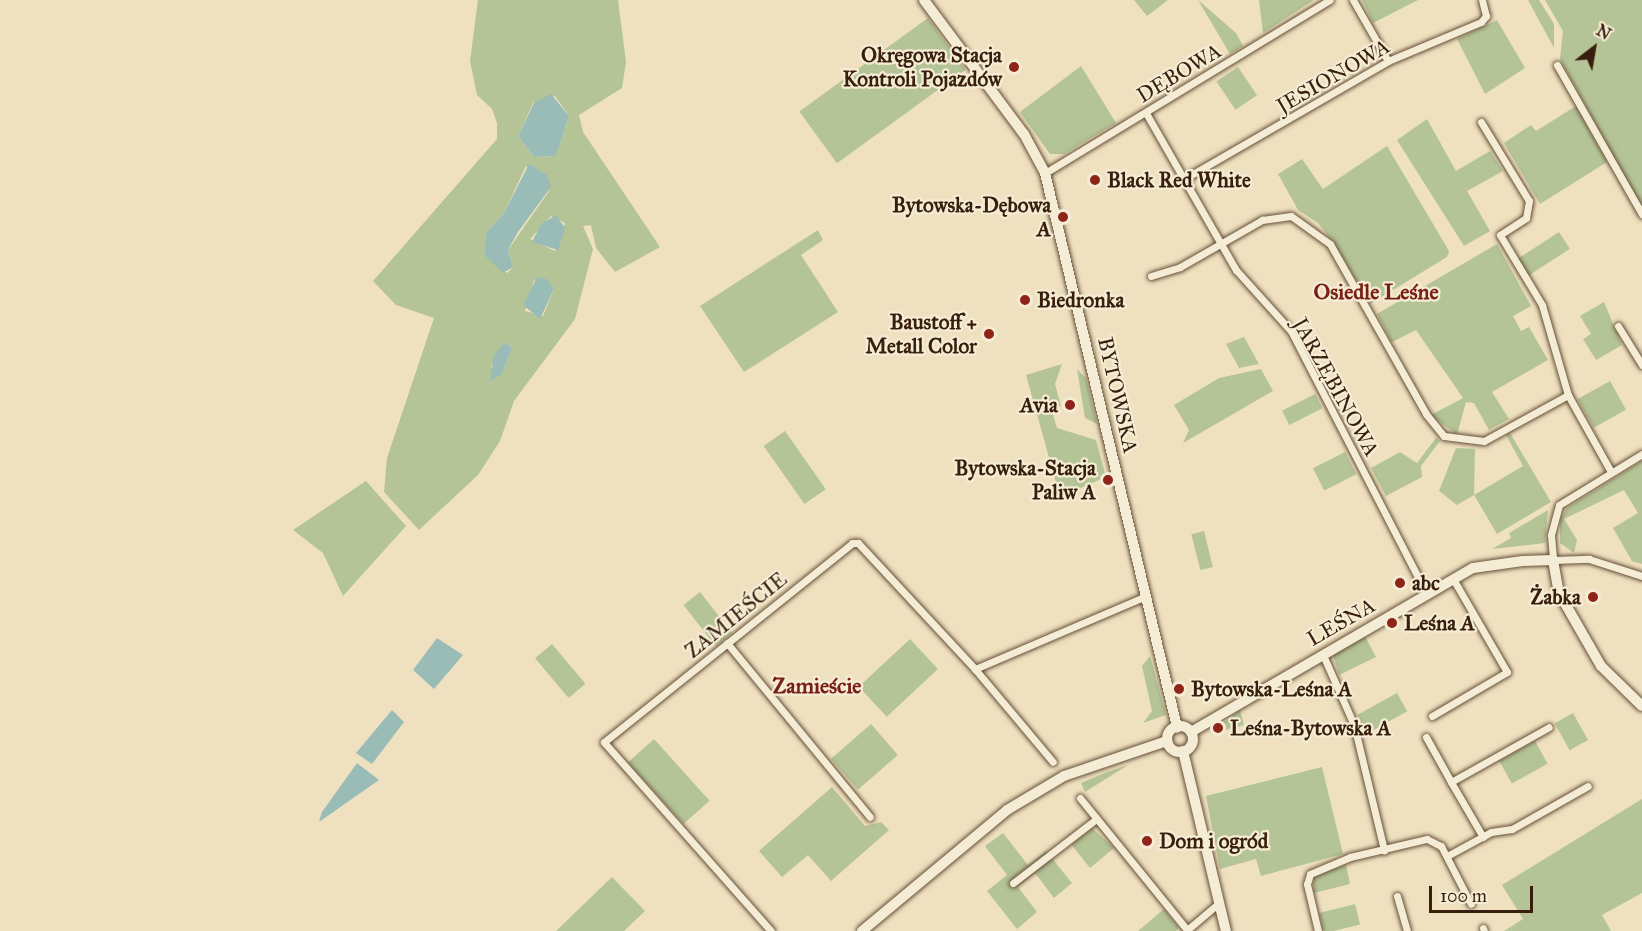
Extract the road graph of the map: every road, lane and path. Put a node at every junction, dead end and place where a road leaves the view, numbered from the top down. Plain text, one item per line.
1 (924, 0) edge
2 (1330, 0) edge
3 (1353, 0) edge
4 (1482, 0) edge
5 (1388, 61) junction
6 (1557, 65) dead end
7 (1146, 112) junction
8 (1481, 122) dead end
9 (1045, 173) junction
10 (1184, 179) junction
11 (1642, 214) edge
12 (1221, 245) junction
13 (1151, 276) dead end
14 (1618, 326) dead end
15 (1642, 365) edge
16 (1568, 395) junction
17 (1642, 454) edge
18 (1611, 472) junction
19 (1553, 560) junction
20 (1642, 576) edge
21 (1454, 579) junction
22 (1427, 594) junction
23 (1146, 596) junction
24 (727, 642) junction
25 (1323, 655) junction
26 (975, 669) junction
27 (1642, 706) edge
28 (1432, 716) dead end
29 (1177, 727) junction
30 (1549, 727) dead end
31 (1191, 732) junction
32 (1426, 737) dead end
33 (1167, 741) junction
34 (1183, 751) junction
35 (1053, 762) dead end
36 (1451, 782) junction
37 (1588, 786) dead end
38 (1080, 798) dead end
39 (870, 817) dead end
40 (1096, 819) junction
41 (1483, 837) junction
42 (1384, 850) junction
43 (1447, 856) junction
44 (1013, 883) dead end
45 (1396, 896) dead end
46 (1219, 903) junction
47 (1471, 904) dead end
48 (1187, 930) edge
49 (771, 931) edge
50 (862, 931) edge
51 (1226, 931) edge
52 (1318, 931) edge
53 (1407, 931) edge

1 - 9 main road, BYTOWSKA
2 - 7 street, DĘBOWA
3 - 5 street
4 - 5 street, JESIONOWA
5 - 10 street, JESIONOWA
6 - 11 street
7 - 9 street, DĘBOWA
7 - 10 street, JARZĘBINOWA
8 - 16 street
9 - 23 main road, BYTOWSKA
10 - 12 street, JARZĘBINOWA
12 - 13 street
12 - 16 street
12 - 22 street, JARZĘBINOWA
14 - 15 street
16 - 18 street
17 - 18 street
18 - 19 street
19 - 20 street, LEŚNA
19 - 21 main road, LEŚNA
19 - 27 main road
21 - 22 main road, LEŚNA
21 - 28 street
22 - 25 main road, LEŚNA
23 - 26 street
23 - 29 main road, BYTOWSKA
24 - 26 street, ZAMIEŚCIE
24 - 39 street
24 - 49 street, ZAMIEŚCIE
25 - 31 main road, LEŚNA
25 - 42 street
26 - 35 street, ZAMIEŚCIE
29 - 31 main road
29 - 33 main road
30 - 36 street
31 - 34 main road
32 - 36 street
33 - 34 main road
33 - 50 main road
34 - 46 main road
36 - 41 street
37 - 41 street
38 - 40 street
40 - 44 street
40 - 48 street
41 - 43 street
42 - 43 street
42 - 52 street
43 - 47 street
45 - 53 street
46 - 48 street
46 - 51 main road

